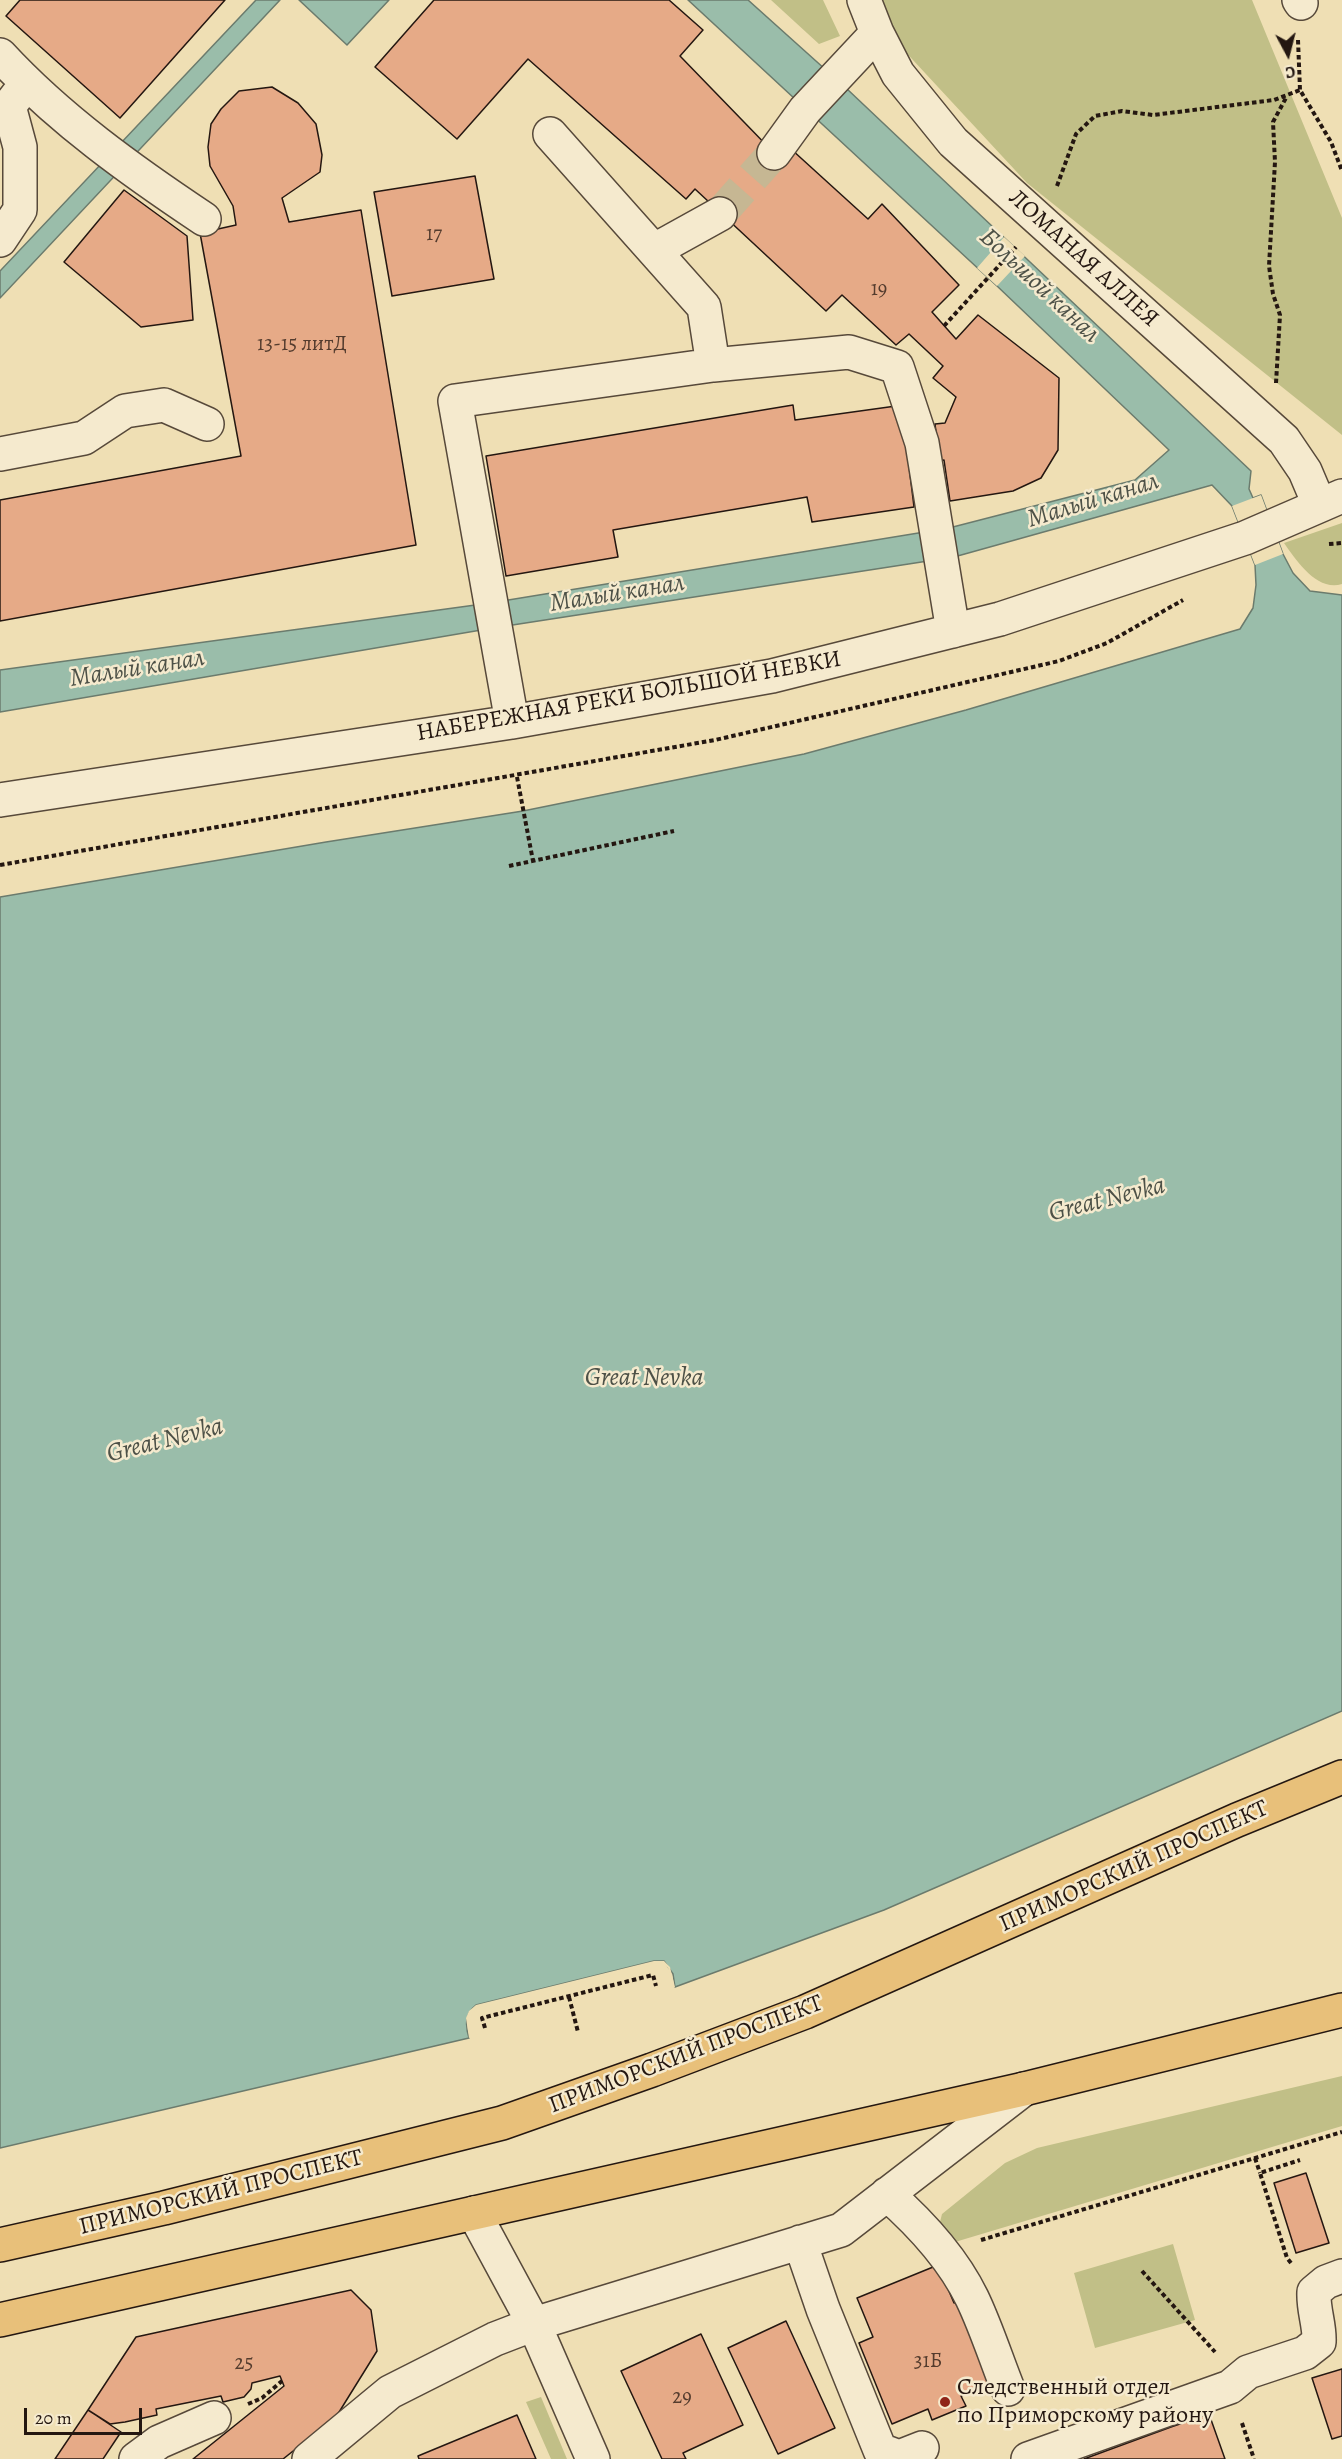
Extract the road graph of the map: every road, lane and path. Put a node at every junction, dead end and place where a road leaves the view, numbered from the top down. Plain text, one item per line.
1 (864, 0) edge
2 (1300, 1) edge
3 (877, 33) junction
4 (0, 55) edge
5 (27, 83) junction
6 (1300, 90) junction
7 (1288, 95) junction
8 (550, 134) dead end
9 (774, 153) tunnel mouth
10 (1342, 171) edge
11 (720, 214) tunnel mouth
12 (204, 219) dead end
13 (1039, 219) junction
14 (0, 240) edge
15 (1016, 248) dead end
16 (655, 250) junction
17 (944, 326) dead end
18 (713, 365) junction
19 (207, 424) dead end
20 (1277, 435) junction
21 (0, 454) edge
22 (1331, 500) edge
23 (1193, 595) dead end
24 (953, 631) junction
25 (512, 722) junction
26 (518, 777) junction
27 (0, 800) edge
28 (674, 831) dead end
29 (533, 861) junction
30 (0, 865) edge
31 (509, 866) dead end
32 (1342, 1777) edge
33 (656, 1986) dead end
34 (569, 1996) junction
35 (1342, 2010) edge
36 (485, 2028) dead end
37 (578, 2032) dead end
38 (1024, 2089) junction
39 (1342, 2132) edge
40 (1255, 2158) junction
41 (1300, 2160) dead end
42 (1260, 2173) junction
43 (887, 2194) junction
44 (474, 2214) junction
45 (980, 2240) dead end
46 (800, 2242) junction
47 (0, 2245) edge
48 (1142, 2271) dead end
49 (1342, 2276) edge
50 (1314, 2292) junction
51 (0, 2320) edge
52 (534, 2324) junction
53 (1230, 2387) junction
54 (1008, 2389) dead end
55 (214, 2418) dead end
56 (922, 2448) dead end
57 (156, 2453) edge
58 (309, 2459) edge
59 (593, 2459) edge
60 (1028, 2459) edge

1 - 3 street, ЛОМАНАЯ АЛЛЕЯ
2 - 6 path
3 - 9 street
3 - 13 street, ЛОМАНАЯ АЛЛЕЯ
4 - 5 street
5 - 12 street
5 - 14 street
6 - 7 path
6 - 10 path
7 - 13 path
7 - 20 path
8 - 16 street
11 - 16 street
13 - 20 street, ЛОМАНАЯ АЛЛЕЯ
15 - 17 path
16 - 18 street
18 - 24 street
18 - 25 street
19 - 21 street
20 - 22 street, ЛОМАНАЯ АЛЛЕЯ
22 - 24 street, НАБЕРЕЖНАЯ РЕКИ БОЛЬШОЙ НЕВКИ
23 - 26 path
24 - 25 street, НАБЕРЕЖНАЯ РЕКИ БОЛЬШОЙ НЕВКИ
25 - 27 street, НАБЕРЕЖНАЯ РЕКИ БОЛЬШОЙ НЕВКИ
26 - 29 path
26 - 30 path
28 - 29 path
29 - 31 path
32 - 47 main road, ПРИМОРСКИЙ ПРОСПЕКТ
33 - 34 path
34 - 36 path
34 - 37 path
35 - 38 main road
38 - 43 street
38 - 44 main road
39 - 40 path
40 - 42 path
40 - 45 path
41 - 42 path
42 - 50 path
43 - 46 street
43 - 54 street
44 - 51 main road
44 - 52 street
46 - 52 street
46 - 56 street
48 - 53 path
49 - 50 street
50 - 53 street
52 - 58 street
52 - 59 street
53 - 60 street
55 - 57 street

